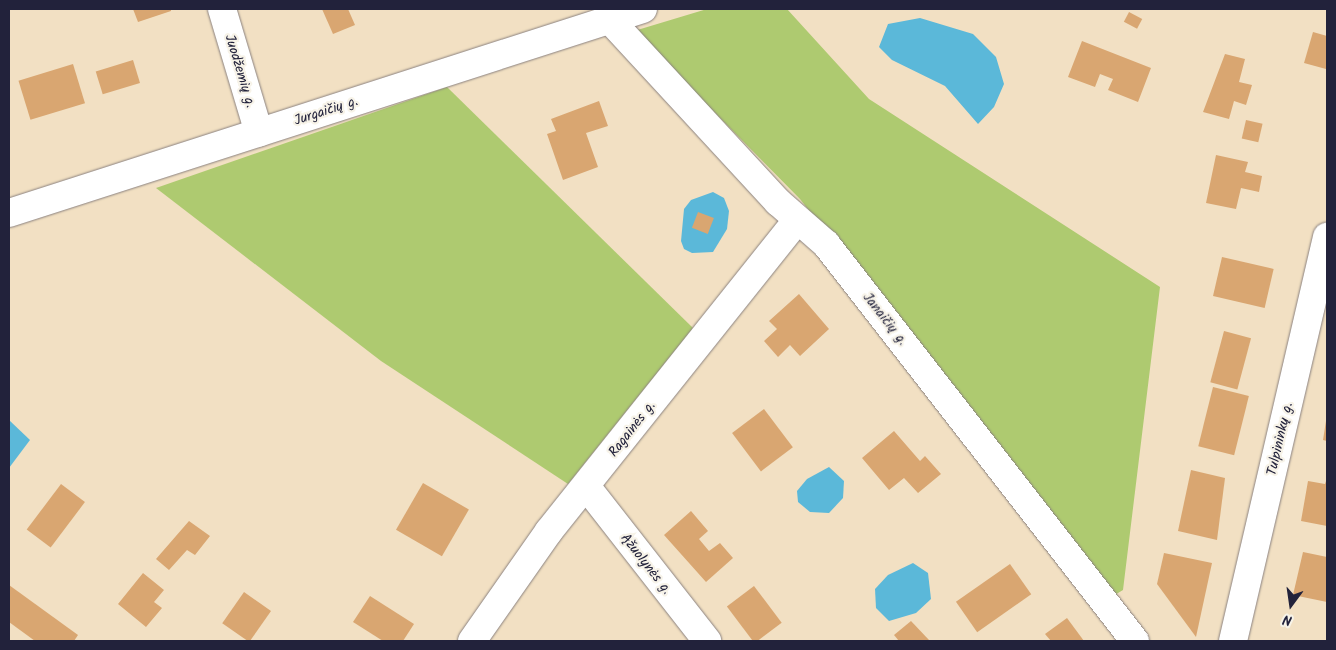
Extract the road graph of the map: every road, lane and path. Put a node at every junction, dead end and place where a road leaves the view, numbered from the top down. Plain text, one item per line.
1 (222, 9) edge
2 (643, 9) edge
3 (610, 20) junction
4 (259, 133) junction
5 (9, 213) edge
6 (797, 220) junction
7 (1327, 237) edge
8 (586, 486) junction
9 (472, 641) edge
10 (707, 641) edge
11 (1135, 641) edge
12 (1234, 641) edge

1 - 4 street, Juodžemių g.
2 - 3 street, Jurgaičių g.
3 - 4 street, Jurgaičių g.
3 - 6 street, Janaičių g.
4 - 5 street, Jurgaičių g.
6 - 8 street, Ragainės g.
6 - 11 street, Janaičių g.
7 - 12 street, Tulpininkų g.
8 - 9 street, Ragainės g.
8 - 10 street, Ąžuolynės g.

